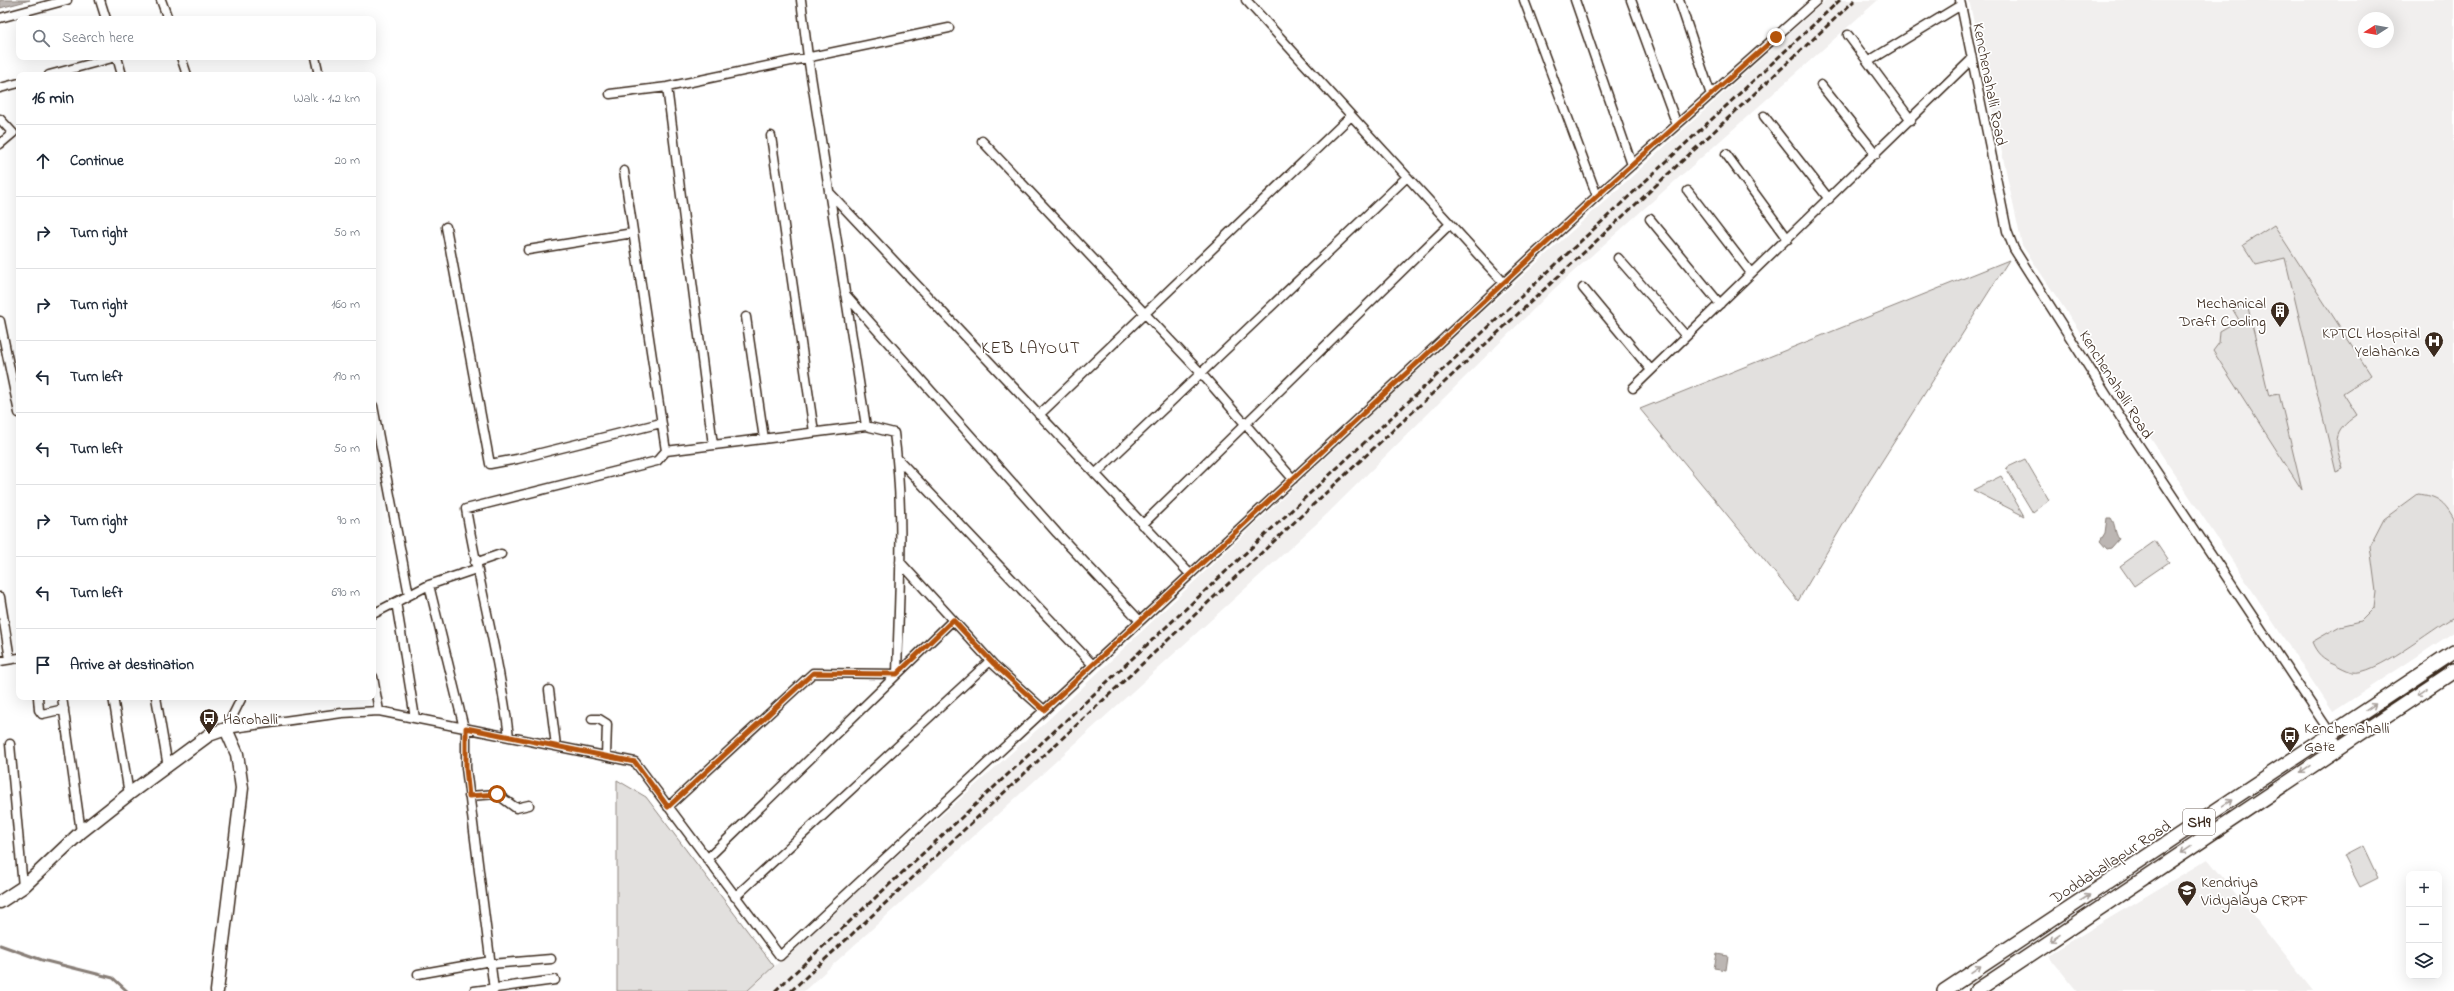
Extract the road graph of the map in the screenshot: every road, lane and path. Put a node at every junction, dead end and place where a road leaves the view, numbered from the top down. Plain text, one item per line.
1 (67, 0) edge
2 (100, 0) edge
3 (161, 0) edge
4 (801, 0) edge
5 (1246, 0) edge
6 (1524, 0) edge
7 (1575, 0) edge
8 (1631, 0) edge
9 (1679, 0) edge
10 (1814, 1) edge
11 (1960, 3) edge
12 (105, 16) edge
13 (167, 16) edge
14 (0, 18) edge
15 (949, 28) dead end
16 (1848, 35) dead end
17 (808, 57) junction
18 (1972, 59) junction
19 (106, 60) edge
20 (118, 60) edge
21 (182, 60) edge
22 (316, 60) edge
23 (1869, 61) junction
24 (60, 72) edge
25 (121, 72) edge
26 (186, 72) edge
27 (318, 72) edge
28 (16, 84) edge
29 (1821, 85) dead end
30 (667, 87) junction
31 (0, 88) edge
32 (610, 94) dead end
33 (1711, 95) junction
34 (1351, 116) junction
35 (1764, 116) dead end
36 (0, 119) edge
37 (1911, 120) junction
38 (1677, 125) junction
39 (770, 136) dead end
40 (982, 141) dead end
41 (0, 144) edge
42 (1726, 154) dead end
43 (1876, 154) junction
44 (1632, 165) junction
45 (624, 171) dead end
46 (1407, 177) junction
47 (829, 192) junction
48 (1688, 192) dead end
49 (1597, 196) junction
50 (1829, 199) junction
51 (1650, 219) dead end
52 (1450, 224) junction
53 (446, 227) dead end
54 (633, 234) junction
55 (1788, 239) junction
56 (528, 250) dead end
57 (1618, 258) dead end
58 (1751, 273) junction
59 (1504, 283) junction
60 (1583, 288) dead end
61 (845, 294) junction
62 (1720, 304) junction
63 (1143, 314) junction
64 (746, 317) dead end
65 (0, 321) edge
66 (1686, 336) junction
67 (1651, 370) junction
68 (1200, 372) junction
69 (1633, 388) dead end
70 (16, 398) edge
71 (1039, 415) junction
72 (376, 422) edge
73 (661, 423) junction
74 (1246, 424) junction
75 (866, 426) junction
76 (814, 432) junction
77 (764, 439) junction
78 (713, 445) junction
79 (666, 451) junction
80 (898, 458) junction
81 (1095, 474) junction
82 (1293, 479) junction
83 (1142, 524) junction
84 (501, 554) dead end
85 (900, 562) junction
86 (476, 566) junction
87 (1190, 574) junction
88 (429, 585) junction
89 (409, 595) junction
90 (0, 597) edge
91 (396, 602) junction
92 (376, 612) edge
93 (953, 620) junction
94 (1140, 621) junction
95 (2454, 652) edge
96 (16, 658) edge
97 (10, 659) junction
98 (0, 661) edge
99 (990, 661) junction
100 (1093, 664) junction
101 (2454, 671) edge
102 (897, 674) junction
103 (549, 690) dead end
104 (376, 694) edge
105 (38, 700) edge
106 (62, 700) edge
107 (113, 700) edge
108 (157, 700) edge
109 (240, 700) edge
110 (64, 709) junction
111 (1044, 710) junction
112 (379, 711) junction
113 (415, 718) junction
114 (592, 719) dead end
115 (226, 728) junction
116 (465, 728) junction
117 (2331, 734) junction
118 (509, 737) junction
119 (10, 744) dead end
120 (556, 746) junction
121 (2339, 746) junction
122 (606, 756) junction
123 (168, 767) junction
124 (129, 794) junction
125 (469, 796) junction
126 (529, 805) dead end
127 (668, 807) junction
128 (81, 832) junction
129 (707, 859) junction
130 (23, 887) junction
131 (736, 897) junction
132 (0, 902) edge
133 (551, 959) dead end
134 (491, 963) junction
135 (418, 974) dead end
136 (555, 980) dead end
137 (494, 989) edge
138 (218, 991) edge
139 (474, 991) edge
140 (1944, 991) edge
141 (1976, 991) edge

1 - 14 street
2 - 12 street
3 - 13 street
4 - 17 street
5 - 34 street
6 - 49 street
7 - 44 street
8 - 38 street
9 - 33 street
10 - 33 street
11 - 18 street, Kenchenahalli Road
11 - 23 street
15 - 17 street
16 - 23 street
17 - 30 street
17 - 47 street
18 - 37 street
18 - 117 street, Kenchenahalli Road
19 - 24 street
20 - 25 street
21 - 26 street
22 - 27 street
23 - 37 street
28 - 31 street
29 - 43 street
30 - 32 street
30 - 78 street
33 - 38 street
34 - 46 street
34 - 63 street
35 - 50 street
36 - 41 street
37 - 43 street
38 - 44 street
39 - 76 street
40 - 63 street
42 - 55 street
43 - 50 street
44 - 49 street
45 - 54 street
46 - 52 street
46 - 68 street
47 - 61 street
47 - 71 street
48 - 58 street
49 - 59 street
50 - 55 street
51 - 62 street
52 - 59 street
52 - 74 street
53 - 73 street
54 - 56 street
54 - 73 street
55 - 58 street
57 - 66 street
58 - 62 street
59 - 82 street
60 - 67 street
61 - 75 street
61 - 94 street
62 - 66 street
63 - 68 street
63 - 71 street
64 - 77 street
65 - 70 street
66 - 67 street
67 - 69 street
68 - 74 street
68 - 81 street
71 - 81 street
72 - 89 street
73 - 79 street
74 - 82 street
74 - 83 street
75 - 76 street
75 - 80 street
76 - 77 street
77 - 78 street
78 - 79 street
79 - 86 street
80 - 85 street
80 - 100 street
81 - 83 street
82 - 87 street
83 - 87 street
84 - 86 street
85 - 93 street
85 - 102 street
86 - 88 street
86 - 118 street
87 - 94 street
88 - 89 street
88 - 116 street
89 - 91 street
90 - 97 street
91 - 92 street
91 - 113 street
93 - 99 street
93 - 102 street
94 - 100 street
117 -> 95 main road, Doddaballapur Road / SH9
96 - 97 street
97 - 98 street
99 - 111 street
99 - 131 street
100 - 111 street
101 -> 121 main road, Doddaballapur Road / SH9
102 - 127 street
102 - 129 street
103 - 120 street
104 - 112 street
105 - 110 street
106 - 110 street
107 - 124 street
108 - 123 street
109 - 115 street
110 - 128 street
111 - 131 street
112 - 113 street
112 - 115 street
113 - 116 street
114 - 122 street
115 - 123 street
115 - 138 street
116 - 118 street
116 - 125 street
117 - 121 street, Kenchenahalli Road
140 -> 117 main road, Doddaballapur Road / SH9
118 - 120 street
119 - 130 street
120 - 122 street
121 -> 141 main road, Doddaballapur Road / SH9
122 - 127 street
123 - 124 street
124 - 128 street
125 - 126 street
125 - 134 street
127 - 129 street
128 - 130 street
129 - 131 street
130 - 132 street
133 - 134 street
134 - 135 street
134 - 137 street
136 - 137 street
137 - 139 street

